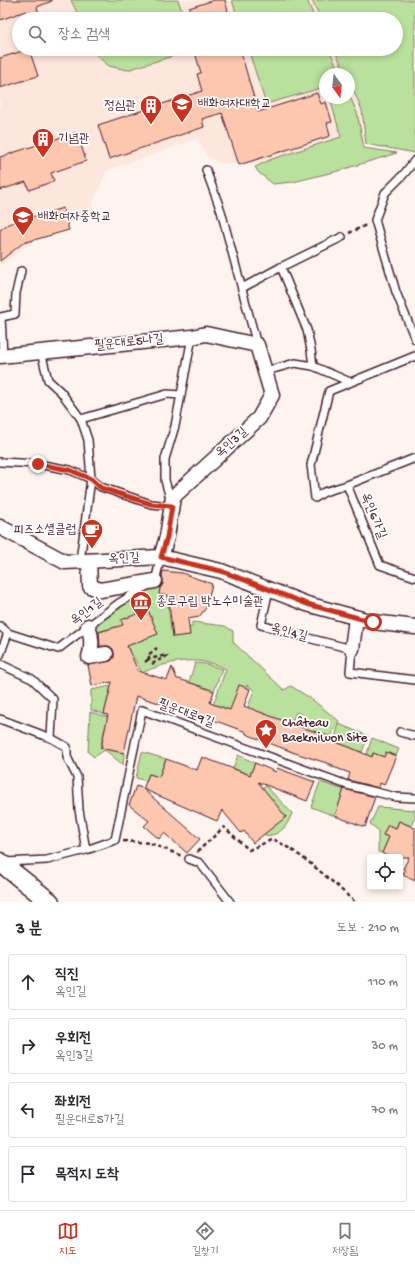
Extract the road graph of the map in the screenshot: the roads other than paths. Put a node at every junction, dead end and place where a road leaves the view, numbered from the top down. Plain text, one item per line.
1 (415, 160) edge
2 (206, 170) dead end
3 (342, 237) road end
4 (281, 267) junction
5 (21, 271) dead end
6 (242, 288) junction
7 (192, 337) junction
8 (415, 339) edge
9 (257, 345) junction
10 (41, 352) junction
11 (2, 356) edge
12 (415, 356) edge
13 (313, 366) junction
14 (266, 371) junction
15 (350, 382) junction
16 (181, 395) junction
17 (81, 419) junction
18 (415, 458) edge
19 (0, 462) edge
20 (91, 479) junction
21 (347, 485) junction
22 (172, 506) junction
23 (0, 527) edge
24 (161, 557) junction
25 (84, 561) junction
26 (415, 577) edge
27 (155, 581) junction
28 (269, 590) junction
29 (356, 618) junction
30 (0, 626) edge
31 (88, 626) junction
32 (415, 627) edge
33 (8, 633) junction
34 (352, 649) junction
35 (106, 654) dead end
36 (0, 655) edge
37 (0, 664) edge
38 (415, 680) edge
39 (0, 719) edge
40 (400, 732) dead end
41 (415, 736) edge
42 (51, 738) junction
43 (415, 798) edge
44 (86, 850) junction
45 (189, 859) road end
46 (0, 862) edge
47 (50, 902) edge
48 (230, 902) edge

1 - 8 lane
2 - 6 lane, 옥인3길
3 - 4 lane
4 - 6 lane
4 - 13 lane
5 - 11 lane
6 - 9 lane, 옥인3길
7 - 9 street, 필운대로5나길
7 - 10 street, 필운대로5나길
7 - 16 lane, 옥인3길
9 - 14 street, 옥인3길
10 - 11 street, 필운대로5나길
10 - 17 lane
12 - 15 lane, 옥인6가길
13 - 14 lane
13 - 15 lane
14 - 22 street, 옥인3길
15 - 21 lane, 옥인6가길
16 - 17 lane
16 - 22 lane, 옥인3길
17 - 20 lane
18 - 21 lane
19 - 20 lane
20 - 22 lane
20 - 25 lane
21 - 26 lane, 옥인6가길
22 - 24 street, 옥인3길
23 - 25 street, 옥인길
24 - 25 street, 옥인길
24 - 27 lane
24 - 28 street, 옥인길
25 - 27 street
27 - 31 lane, 옥인1길
28 - 29 street, 옥인길
28 - 34 lane, 옥인4길
29 - 32 street, 옥인길
29 - 34 street
30 - 33 lane, 옥인1길
31 - 33 lane, 옥인1길
31 - 35 street
33 - 36 lane
34 - 38 lane
37 - 42 lane
39 - 42 lane
40 - 41 lane
42 - 44 lane
43 - 44 lane, 필운대로9길
44 - 46 lane
45 - 48 lane
46 - 47 street

